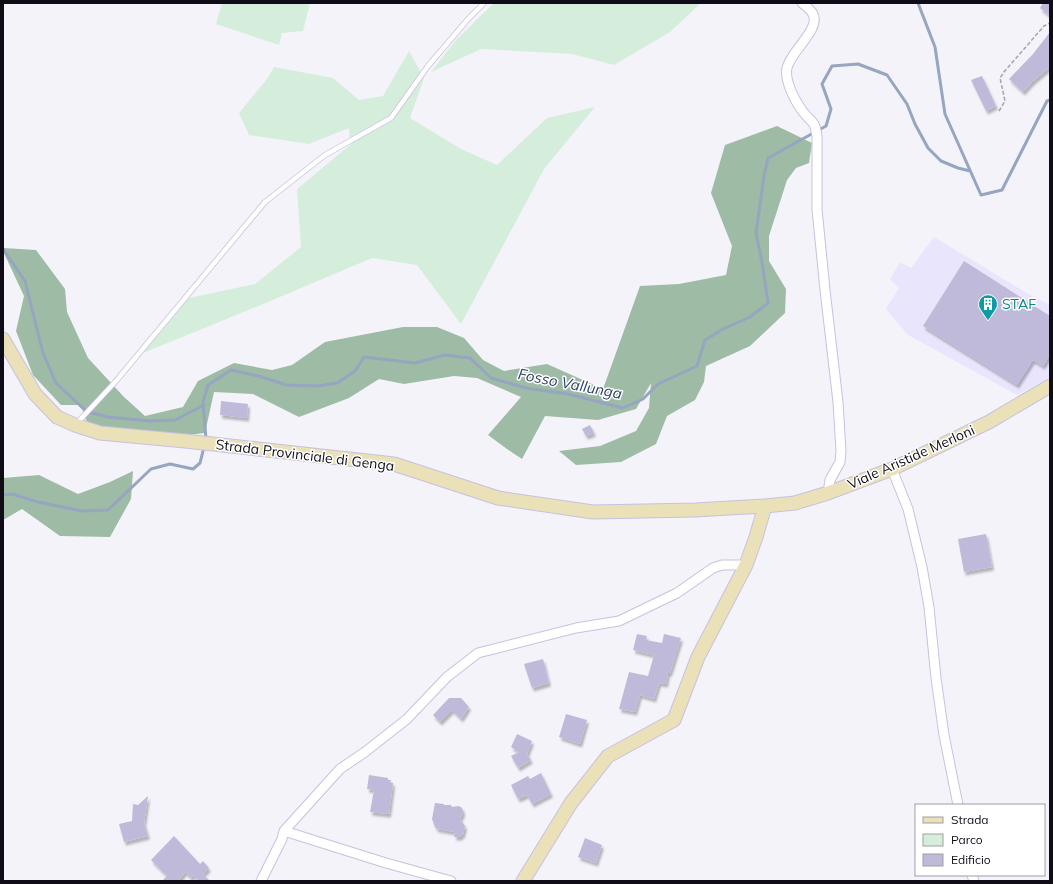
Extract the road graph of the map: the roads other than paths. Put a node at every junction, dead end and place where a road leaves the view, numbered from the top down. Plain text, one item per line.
1 (484, 3) edge
2 (802, 3) edge
3 (3, 340) edge
4 (1050, 386) edge
5 (75, 425) junction
6 (892, 468) junction
7 (828, 493) junction
8 (765, 506) junction
9 (746, 565) junction
10 (958, 804) edge
11 (284, 831) junction
12 (261, 881) edge
13 (451, 881) edge
14 (523, 881) edge

1 - 5 lane
2 - 7 street
3 - 5 main road, Strada Provinciale di Genga
4 - 6 main road, Viale Aristide Merloni
5 - 8 main road, Strada Provinciale di Genga
6 - 7 main road, Viale Aristide Merloni
6 - 10 street
7 - 8 main road, Viale Aristide Merloni
8 - 9 main road
9 - 11 street
9 - 14 main road
11 - 12 street
11 - 13 street

